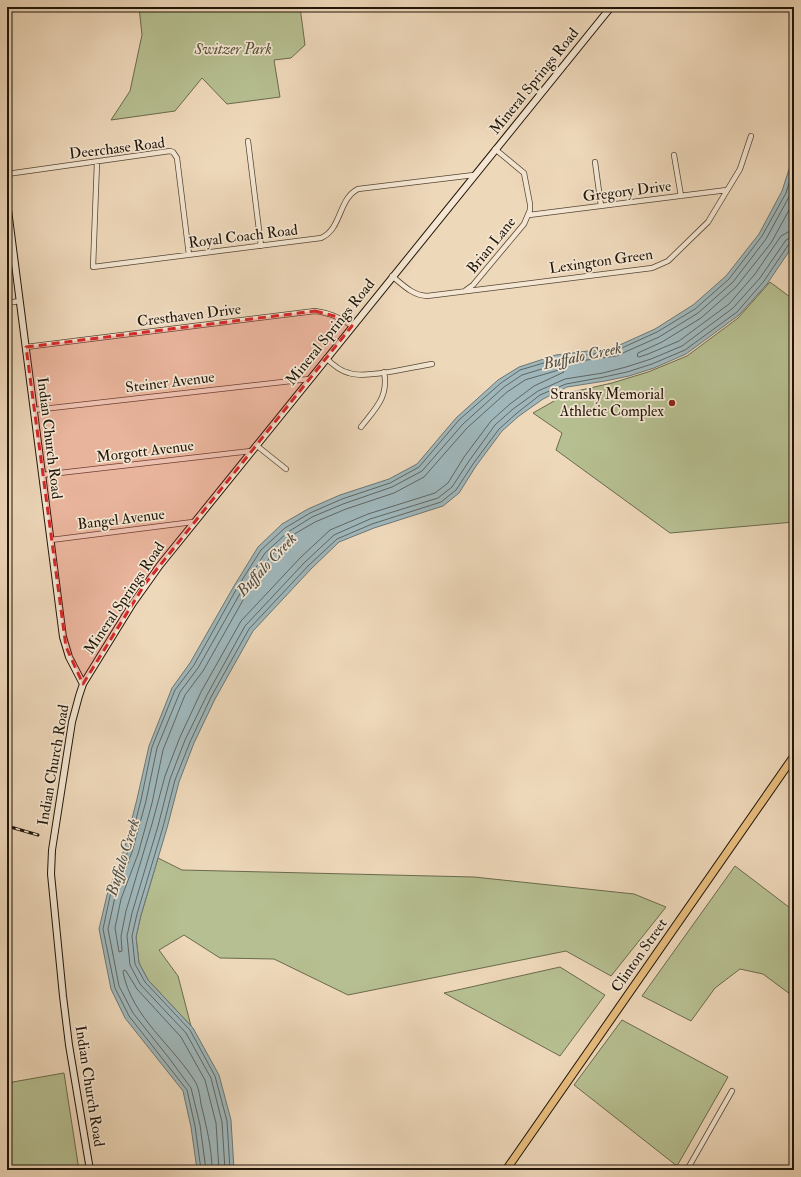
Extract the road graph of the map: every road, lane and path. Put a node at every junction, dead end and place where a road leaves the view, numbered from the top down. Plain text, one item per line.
1 (611, 7) edge
2 (751, 136) dead end
3 (248, 141) dead end
4 (495, 149) junction
5 (674, 155) dead end
6 (97, 162) junction
7 (595, 162) dead end
8 (7, 174) edge
9 (474, 175) junction
10 (728, 190) junction
11 (681, 196) junction
12 (7, 202) edge
13 (601, 206) junction
14 (529, 215) junction
15 (261, 246) junction
16 (189, 255) junction
17 (392, 276) junction
18 (462, 292) junction
19 (20, 301) junction
20 (7, 303) edge
21 (352, 326) junction
22 (26, 347) junction
23 (326, 358) junction
24 (432, 364) dead end
25 (384, 372) junction
26 (309, 379) junction
27 (34, 410) junction
28 (361, 427) dead end
29 (256, 445) junction
30 (251, 451) junction
31 (286, 469) dead end
32 (42, 475) junction
33 (193, 522) junction
34 (51, 540) junction
35 (83, 684) junction
36 (794, 756) edge
37 (732, 1091) dead end
38 (90, 1170) edge
39 (506, 1170) edge
40 (687, 1170) edge

1 - 4 street, Mineral Springs Road
2 - 10 street, Lexington Green
3 - 15 street
4 - 9 street, Mineral Springs Road
4 - 14 street, Brian Lane
5 - 11 street
6 - 8 street, Deerchase Road
6 - 16 street, Deerchase Road
6 - 16 street, Royal Coach Road
7 - 13 street
9 - 15 street, Royal Coach Road
9 - 17 street, Mineral Springs Road
10 - 11 street, Gregory Drive
10 - 18 street, Lexington Green
11 - 13 street, Gregory Drive
12 - 19 street, Indian Church Road
13 - 14 street, Gregory Drive
14 - 18 street, Brian Lane
15 - 16 street, Royal Coach Road
17 - 18 street, Lexington Green
17 - 21 street, Mineral Springs Road
19 - 20 street
19 - 22 street, Indian Church Road
21 - 22 street, Cresthaven Drive
21 - 23 street, Mineral Springs Road
22 - 27 street, Indian Church Road
23 - 25 street
23 - 26 street, Mineral Springs Road
24 - 25 street
25 - 28 street
26 - 27 street, Steiner Avenue
26 - 29 street, Mineral Springs Road
27 - 32 street, Indian Church Road
29 - 30 street, Mineral Springs Road
29 - 31 street
30 - 32 street, Morgott Avenue
30 - 33 street, Mineral Springs Road
32 - 34 street, Indian Church Road
33 - 34 street, Bangel Avenue
33 - 35 street, Mineral Springs Road
34 - 35 street, Indian Church Road
35 - 38 street, Indian Church Road
36 - 39 main road, Clinton Street
37 - 40 street

